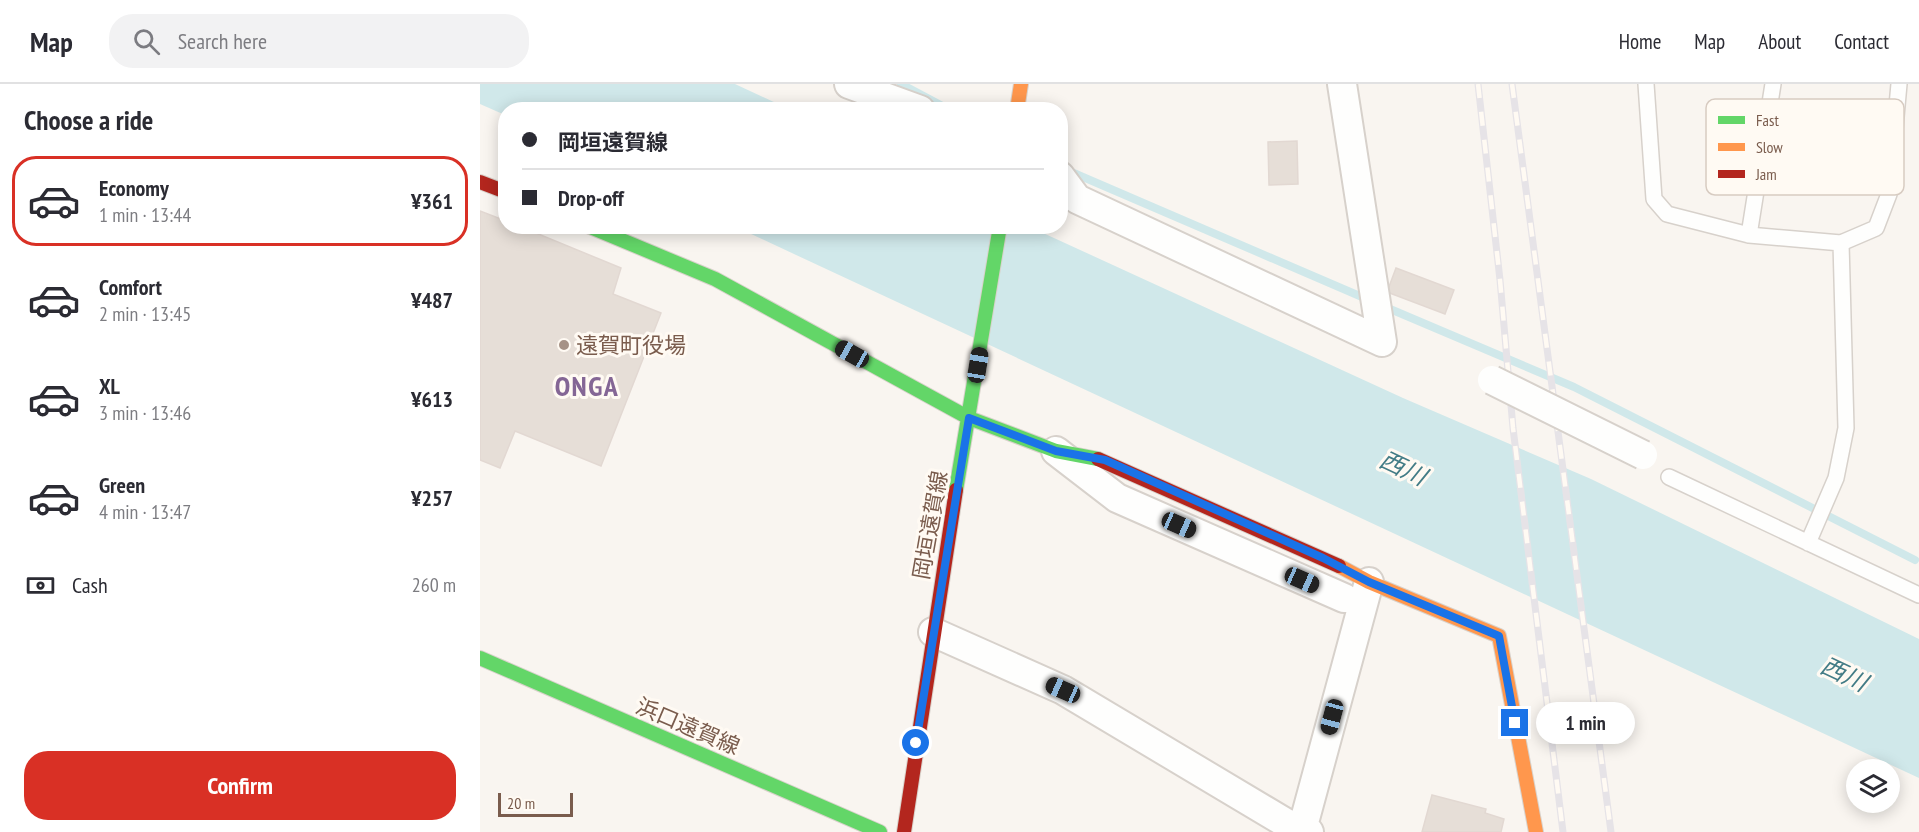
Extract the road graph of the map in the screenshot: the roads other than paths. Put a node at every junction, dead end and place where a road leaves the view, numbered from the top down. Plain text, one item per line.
1 (849, 84) edge
2 (1021, 84) edge
3 (1342, 84) edge
4 (1646, 84) edge
5 (1773, 84) edge
6 (1899, 84) edge
7 (1771, 99) edge
8 (1898, 99) edge
9 (898, 102) edge
10 (1018, 102) edge
11 (480, 182) edge
12 (1068, 187) edge
13 (498, 189) edge
14 (1755, 195) edge
15 (1889, 195) edge
16 (607, 234) edge
17 (999, 234) edge
18 (1749, 235) junction
19 (1842, 243) junction
20 (1492, 380) dead end
21 (969, 418) junction
22 (1056, 451) junction
23 (1643, 455) dead end
24 (1669, 477) dead end
25 (1810, 538) junction
26 (1369, 582) junction
27 (1919, 596) edge
28 (1344, 598) dead end
29 (933, 632) junction
30 (480, 658) edge
31 (1304, 831) edge
32 (880, 832) edge
33 (904, 832) edge
34 (1536, 832) edge

1 - 9 street
2 - 10 street
3 - 12 street
4 - 18 lane
5 - 7 lane
6 - 8 lane
11 - 13 street
14 - 18 lane
15 - 19 lane
16 - 21 street
17 - 21 street, 岡垣遠賀線
18 - 19 lane
19 - 25 lane
20 - 23 street, bridge
21 - 22 street
21 - 29 street, 岡垣遠賀線
22 - 26 street
22 - 28 street
24 - 25 lane
25 - 27 lane
26 - 31 street
26 - 34 street
29 - 31 street
29 - 33 street, 岡垣遠賀線
30 - 32 street, 浜口遠賀線

